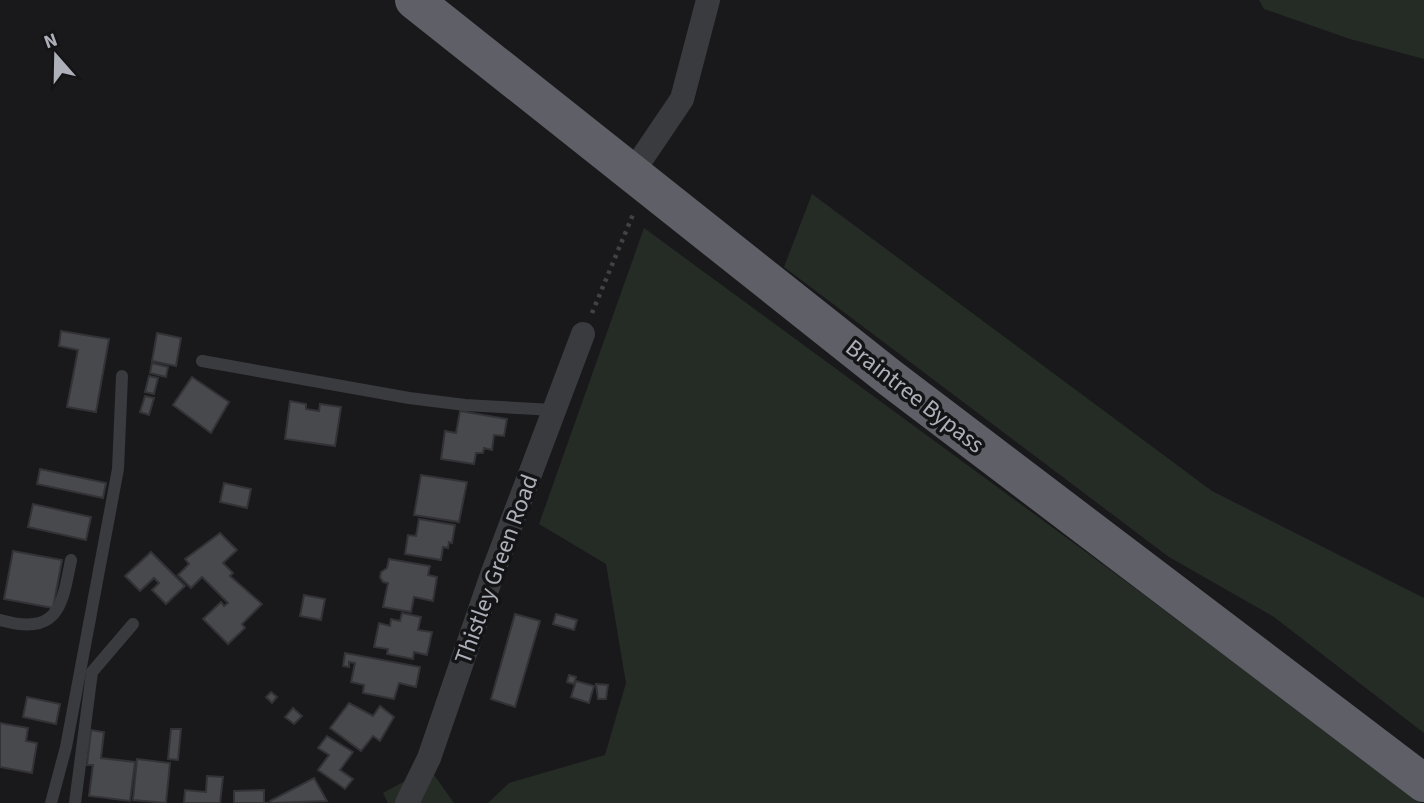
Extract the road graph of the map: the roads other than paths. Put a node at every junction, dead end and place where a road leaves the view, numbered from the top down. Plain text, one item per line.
1 (414, 0) edge
2 (708, 0) edge
3 (639, 178) junction
4 (583, 334) road end
5 (202, 361) dead end
6 (122, 376) dead end
7 (554, 410) junction
8 (71, 560) dead end
9 (0, 620) edge
10 (133, 624) dead end
11 (1424, 783) edge
12 (51, 803) edge
13 (75, 803) edge
14 (407, 803) edge

1 - 3 highway, Braintree Bypass
2 - 3 street
3 - 11 highway, Braintree Bypass
4 - 7 street, Thistley Green Road
5 - 7 lane
6 - 12 lane
7 - 14 street, Thistley Green Road
8 - 9 lane
10 - 13 lane

